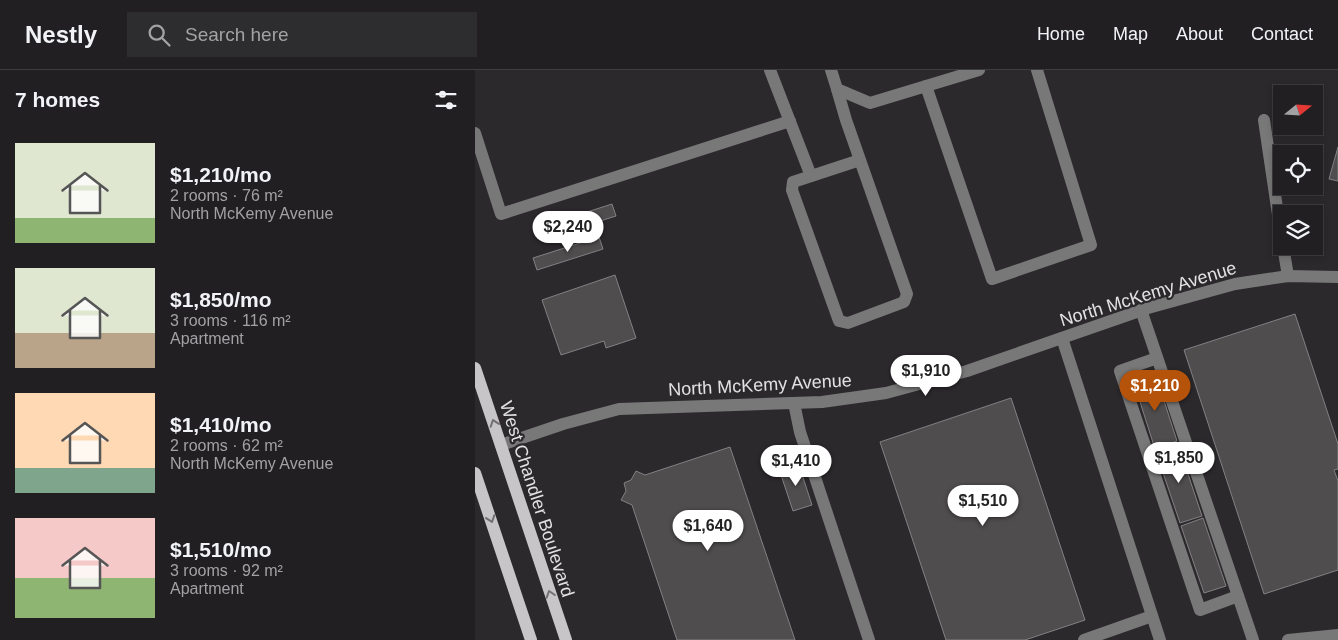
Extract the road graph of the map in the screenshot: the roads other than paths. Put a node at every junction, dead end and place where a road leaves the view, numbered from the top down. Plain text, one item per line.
1 (770, 70) edge
2 (831, 70) edge
3 (979, 70) edge
4 (1037, 70) edge
5 (927, 86) junction
6 (837, 89) junction
7 (1264, 120) dead end
8 (790, 122) junction
9 (475, 133) edge
10 (860, 160) junction
11 (811, 176) junction
12 (1277, 205) edge
13 (1284, 255) edge
14 (1288, 276) junction
15 (1338, 277) edge
16 (1141, 310) junction
17 (1062, 338) junction
18 (1157, 358) junction
19 (475, 368) edge
20 (794, 403) junction
21 (501, 445) junction
22 (475, 473) edge
23 (1238, 596) junction
24 (1152, 616) junction
25 (1338, 635) edge
26 (531, 640) edge
27 (566, 640) edge
28 (869, 640) edge
29 (1084, 640) edge
30 (1160, 640) edge
31 (1253, 640) edge
32 (1288, 640) edge

1 - 8 street
2 - 6 street
3 - 5 street
4 - 5 street
5 - 6 street
6 - 10 street
7 - 12 street
8 - 9 street
8 - 11 street
10 - 11 street
10 - 11 street
13 - 14 street
14 - 15 street, North McKemy Avenue
14 - 16 street, North McKemy Avenue
16 - 17 street, North McKemy Avenue
16 - 18 street
17 - 20 street, North McKemy Avenue
17 - 24 street
18 - 23 street
18 - 23 street
21 -> 19 main road, West Chandler Boulevard
20 - 21 street, North McKemy Avenue
20 - 28 street
27 -> 21 main road, West Chandler Boulevard
22 -> 26 main road
23 - 31 street
24 - 29 street
24 - 30 street
25 - 32 street

